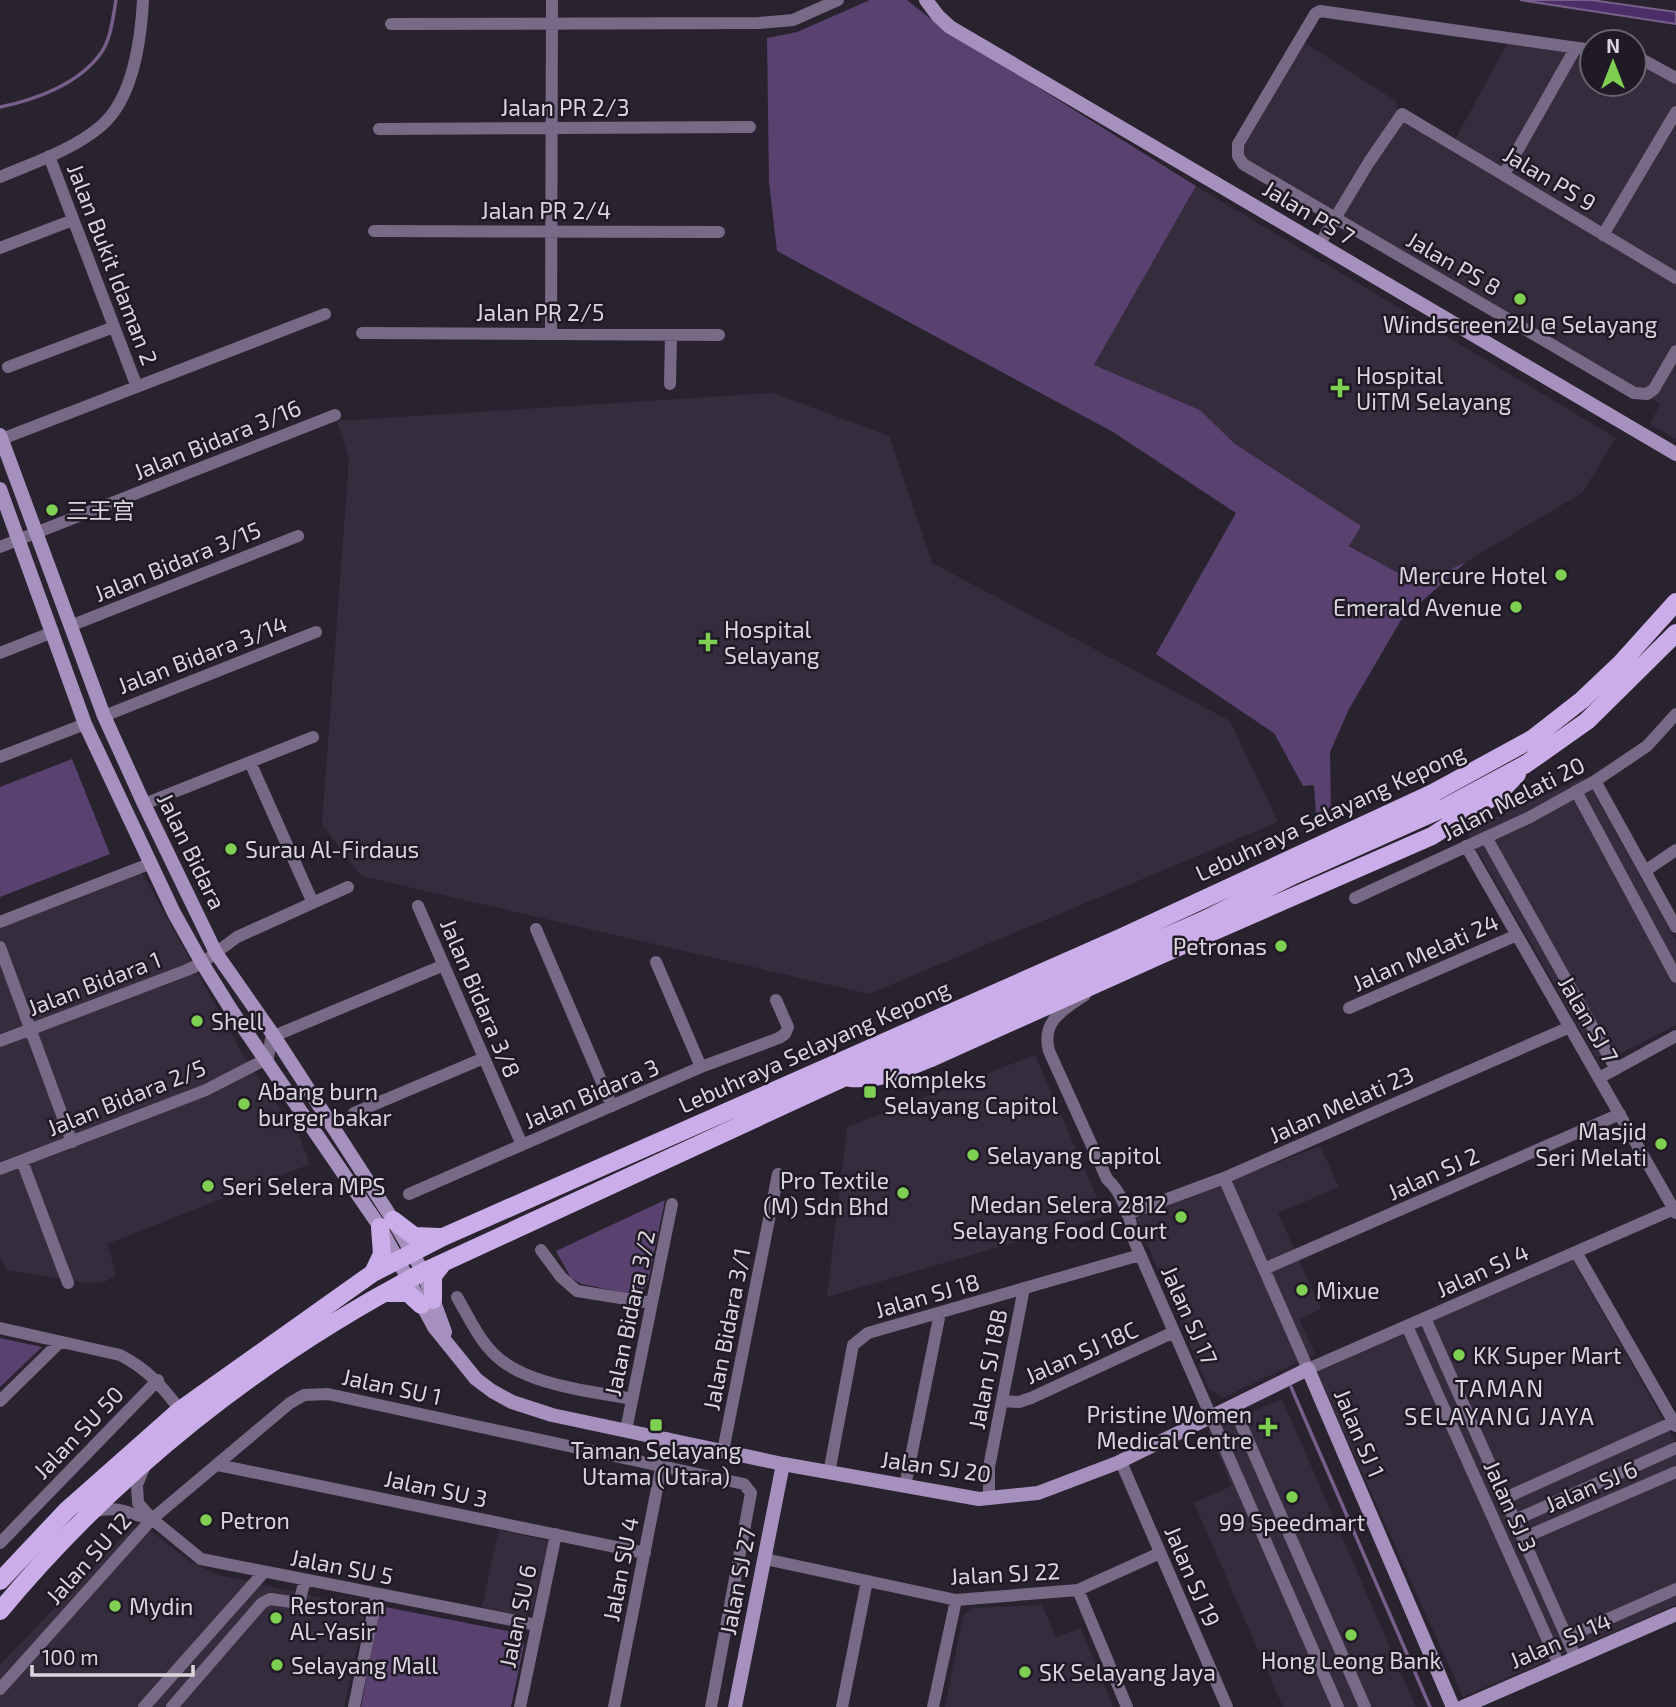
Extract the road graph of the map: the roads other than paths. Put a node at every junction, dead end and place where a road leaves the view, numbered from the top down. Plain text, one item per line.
1 (143, 0) edge
2 (552, 0) edge
3 (838, 0) edge
4 (926, 0) edge
5 (391, 24) dead end
6 (552, 24) junction
7 (1575, 49) junction
8 (1578, 49) edge
9 (1648, 63) edge
10 (1676, 78) edge
11 (1676, 111) edge
12 (750, 127) dead end
13 (379, 129) dead end
14 (552, 129) junction
15 (50, 156) junction
16 (1504, 174) junction
17 (0, 177) edge
18 (1335, 218) junction
19 (73, 220) junction
20 (373, 231) dead end
21 (552, 231) junction
22 (719, 232) dead end
23 (1603, 235) junction
24 (1319, 245) junction
25 (0, 248) edge
26 (1676, 278) edge
27 (325, 314) dead end
28 (114, 327) junction
29 (362, 333) dead end
30 (551, 333) junction
31 (671, 335) junction
32 (719, 335) dead end
33 (1676, 351) edge
34 (8, 366) dead end
35 (670, 384) dead end
36 (136, 387) junction
37 (335, 415) dead end
38 (1, 437) edge
39 (1676, 454) edge
40 (0, 489) edge
41 (36, 533) junction
42 (298, 536) dead end
43 (19, 540) junction
44 (0, 547) edge
45 (1676, 602) edge
46 (70, 626) junction
47 (53, 632) junction
48 (316, 632) dead end
49 (1676, 633) edge
50 (0, 653) edge
51 (1676, 715) edge
52 (104, 716) junction
53 (85, 724) junction
54 (313, 737) dead end
55 (0, 757) edge
56 (250, 762) junction
57 (1526, 764) junction
58 (1595, 781) junction
59 (1576, 792) junction
60 (144, 804) junction
61 (1486, 837) junction
62 (1466, 846) junction
63 (1676, 850) edge
64 (149, 864) junction
65 (1645, 871) junction
66 (348, 887) dead end
67 (1355, 898) dead end
68 (313, 903) junction
69 (418, 906) dead end
70 (0, 922) edge
71 (1676, 927) edge
72 (536, 929) dead end
73 (1517, 935) junction
74 (0, 947) edge
75 (216, 953) junction
76 (1113, 960) junction
77 (656, 962) dead end
78 (202, 963) junction
79 (444, 965) junction
80 (1676, 977) edge
81 (776, 1000) dead end
82 (1349, 1008) dead end
83 (1570, 1027) junction
84 (31, 1029) junction
85 (1676, 1036) edge
86 (274, 1037) junction
87 (0, 1041) edge
88 (484, 1058) junction
89 (265, 1060) junction
90 (701, 1067) junction
91 (1616, 1069) junction
92 (843, 1078) junction
93 (1599, 1078) junction
94 (612, 1106) junction
95 (354, 1113) dead end
96 (1620, 1114) junction
97 (72, 1142) junction
98 (522, 1145) junction
99 (22, 1161) junction
100 (0, 1169) edge
101 (778, 1174) dead end
102 (1224, 1178) junction
103 (409, 1194) dead end
104 (672, 1204) dead end
105 (1675, 1211) edge
106 (1127, 1214) junction
107 (386, 1224) junction
108 (443, 1237) junction
109 (541, 1250) dead end
110 (1576, 1252) junction
111 (1140, 1255) junction
112 (404, 1256) junction
113 (443, 1263) junction
114 (1264, 1269) junction
115 (373, 1273) junction
116 (415, 1277) junction
117 (68, 1283) dead end
118 (1024, 1288) junction
119 (384, 1293) junction
120 (457, 1297) dead end
121 (427, 1303) junction
122 (652, 1303) junction
123 (940, 1312) junction
124 (1424, 1318) junction
125 (1407, 1326) junction
126 (0, 1328) edge
127 (1174, 1332) junction
128 (60, 1342) junction
129 (1308, 1369) junction
130 (158, 1380) junction
131 (632, 1399) junction
132 (0, 1401) edge
133 (1002, 1401) junction
134 (1233, 1406) junction
135 (186, 1417) junction
136 (1212, 1417) junction
137 (1675, 1424) edge
138 (626, 1430) junction
139 (667, 1438) junction
140 (1676, 1448) edge
141 (723, 1451) junction
142 (146, 1462) junction
143 (1121, 1462) junction
144 (783, 1464) junction
145 (218, 1465) junction
146 (662, 1466) junction
147 (1676, 1472) edge
148 (829, 1473) junction
149 (905, 1486) junction
150 (1505, 1498) junction
151 (989, 1499) junction
152 (92, 1511) junction
153 (152, 1519) junction
154 (1515, 1520) junction
155 (556, 1534) junction
156 (1523, 1538) junction
157 (0, 1543) edge
158 (645, 1553) junction
159 (1160, 1553) junction
160 (765, 1559) junction
161 (264, 1572) junction
162 (305, 1580) junction
163 (0, 1581) edge
164 (867, 1581) junction
165 (1676, 1589) edge
166 (1077, 1590) junction
167 (377, 1594) junction
168 (956, 1600) junction
169 (0, 1611) edge
170 (1676, 1614) edge
171 (537, 1625) junction
172 (1566, 1637) junction
173 (1576, 1658) junction
174 (1559, 1665) junction
175 (0, 1689) edge
176 (144, 1707) edge
177 (172, 1707) edge
178 (354, 1707) edge
179 (520, 1707) edge
180 (614, 1707) edge
181 (710, 1707) edge
182 (735, 1707) edge
183 (842, 1707) edge
184 (933, 1707) edge
185 (1127, 1707) edge
186 (1227, 1707) edge
187 (1338, 1707) edge
188 (1365, 1707) edge
189 (1453, 1707) edge
190 (1462, 1707) edge

1 - 15 street
2 - 6 street
3 - 6 street
4 - 24 street, Jalan PS 7
5 - 6 street
6 - 14 street
7 - 8 street
7 - 16 street
7 - 18 street, Jalan PS 8
9 - 10 street
11 - 23 street
12 - 14 street, Jalan PR 2/3
13 - 14 street, Jalan PR 2/3
14 - 21 street
15 - 17 street
15 - 19 street, Jalan Bukit Idaman 2
16 - 18 street, Jalan PS 9
16 - 23 street, Jalan PS 9
18 - 24 street
18 - 33 street, Jalan PS 8
19 - 25 street
19 - 28 street, Jalan Bukit Idaman 2
20 - 21 street, Jalan PR 2/4
21 - 22 street, Jalan PR 2/4
21 - 30 street
23 - 26 street, Jalan PS 9
24 - 39 street, Jalan PS 7
27 - 36 street, Jalan Bukit Idaman 2
28 - 34 street
28 - 36 street, Jalan Bukit Idaman 2
29 - 30 street, Jalan PR 2/5
30 - 31 street, Jalan PR 2/5
31 - 32 street, Jalan PR 2/5
31 - 35 street
36 - 38 street, Jalan Bukit Idaman 2
37 - 41 street, Jalan Bidara 3/16
38 - 41 street, Jalan Bidara
40 - 43 street, Jalan Bidara
41 - 43 street, Jalan Bidara 3/16
41 - 46 street, Jalan Bidara
42 - 46 street, Jalan Bidara 3/15
43 - 44 street, Jalan Bidara 3/16
43 - 47 street, Jalan Bidara
45 - 108 main road, Lebuhraya Selayang Kepong
46 - 52 street, Jalan Bidara
47 - 50 street
47 - 53 street, Jalan Bidara
48 - 52 street, Jalan Bidara 3/14
49 - 57 main road, Lebuhraya Selayang Kepong
51 - 58 street, Jalan Melati 20
52 - 60 street, Jalan Bidara
53 - 55 street
53 - 64 street, Jalan Bidara
54 - 56 street
56 - 60 street
56 - 68 street
57 - 76 main road, Lebuhraya Selayang Kepong
57 - 92 main road, bridge
58 - 59 street, Jalan Melati 20
58 - 65 street
59 - 61 street, Jalan Melati 20
59 - 80 street
60 - 75 street, Jalan Bidara
61 - 62 street, Jalan Melati 20
61 - 91 street
62 - 67 street, Jalan Melati 20
62 - 73 street, Jalan SJ 7
63 - 65 street
64 - 70 street
64 - 78 street, Jalan Bidara
65 - 71 street
66 - 68 street, Jalan Bidara 1
68 - 75 street, Jalan Bidara 1
69 - 79 street, Jalan Bidara 3/8
72 - 94 street
73 - 82 street, Jalan Melati 24
73 - 83 street, Jalan SJ 7
74 - 84 street
75 - 78 street, Jalan Bidara 1
75 - 86 street, Jalan Bidara
76 - 92 main road, Lebuhraya Selayang Kepong
76 - 106 street, Jalan SJ 17
77 - 90 street
78 - 84 street, Jalan Bidara 1
78 - 89 street, Jalan Bidara
79 - 86 street
79 - 88 street, Jalan Bidara 3/8
81 - 90 street, Jalan Bidara 3
83 - 93 street, Jalan SJ 7
83 - 102 street, Jalan Melati 23
84 - 87 street, Jalan Bidara 1
84 - 97 street
85 - 91 street
86 - 89 street
86 - 107 street, Jalan Bidara
88 - 95 street
88 - 98 street, Jalan Bidara 3/8
89 - 97 street, Jalan Bidara 2/5
89 - 107 street, Jalan Bidara
90 - 94 street, Jalan Bidara 3
91 - 93 street
92 - 113 main road, Lebuhraya Selayang Kepong
93 - 96 street, Jalan SJ 7
94 - 98 street, Jalan Bidara 3
96 - 105 street, Jalan SJ 7
96 - 114 street, Jalan SJ 2
97 - 99 street, Jalan Bidara 2/5
98 - 103 street, Jalan Bidara 3
99 - 100 street, Jalan Bidara 2/5
99 - 117 street
101 - 141 street, Jalan Bidara 3/1
102 - 106 street, Jalan Melati 23
102 - 114 street, Jalan SJ 1
104 - 122 street, Jalan Bidara 3/2
105 - 110 street, Jalan SJ 4
106 - 111 street, Jalan SJ 17
107 - 108 main road
107 - 112 street, Jalan Bidara
107 - 115 main road
108 - 112 main road, Lebuhraya Selayang Kepong
109 - 122 street
110 - 124 street, Jalan SJ 4
110 - 137 street
111 - 118 street, Jalan SJ 18
111 - 127 street, Jalan SJ 17
112 - 115 main road, Lebuhraya Selayang Kepong
112 - 116 street, Jalan Bidara
113 - 116 main road, Lebuhraya Selayang Kepong
113 - 121 main road
114 - 129 street, Jalan SJ 1
115 - 135 main road, Lebuhraya Selayang Kepong
116 - 119 main road, Lebuhraya Selayang Kepong
116 - 121 street, Jalan Bidara
118 - 123 street, Jalan SJ 18
118 - 133 street, Jalan SJ 18B
119 - 121 main road
119 - 135 main road, Lebuhraya Selayang Kepong
120 - 131 street
121 - 138 street, Jalan Bidara
122 - 131 street, Jalan Bidara 3/2
123 - 148 street, Jalan SJ 18
123 - 149 street
124 - 125 street, Jalan SJ 4
124 - 150 street, Jalan SJ 3
125 - 129 street, Jalan SJ 4
125 - 174 street, Jalan SJ 3
126 - 128 street
127 - 133 street, Jalan SJ 18C
127 - 136 street, Jalan SJ 17
128 - 130 street
128 - 132 street
129 - 134 street, Jalan SJ 20
129 - 189 street, Jalan SJ 1
130 - 135 street
130 - 157 street, Jalan SU 50
131 - 138 street, Jalan Bidara 3/2
133 - 151 street, Jalan SJ 18B
134 - 136 street, Jalan SJ 20
134 - 188 street
135 - 142 main road, Lebuhraya Selayang Kepong
135 - 163 main road, Lebuhraya Selayang Kepong
136 - 143 street, Jalan SJ 20
136 - 187 street, Jalan SJ 17
137 - 150 street, Jalan SJ 6
138 - 139 street, Jalan SJ 20
139 - 141 street, Jalan SJ 20
139 - 146 street, Jalan SU 4
140 - 154 street
141 - 144 street, Jalan SJ 20
142 - 152 main road, Lebuhraya Selayang Kepong
142 - 153 street, Jalan SU 5
143 - 151 street, Jalan SJ 20
143 - 159 street, Jalan SJ 19
144 - 148 street, Jalan SJ 20
144 - 160 street, Jalan SJ 27
145 - 146 street, Jalan SU 1
145 - 153 street, Jalan SU 1
145 - 155 street, Jalan SU 3
146 - 158 street, Jalan SU 4
146 - 181 street, Jalan SU 1
147 - 156 street, Jalan SJ 6
148 - 149 street, Jalan SJ 20
149 - 151 street, Jalan SJ 20
150 - 154 street, Jalan SJ 3
152 - 153 street, Jalan SU 5
152 - 169 main road, Lebuhraya Selayang Kepong
153 - 161 street, Jalan SU 5
153 - 175 street, Jalan SU 12
154 - 156 street, Jalan SJ 3
155 - 158 street, Jalan SU 3
155 - 171 street, Jalan SU 6
156 - 172 street, Jalan SJ 3
158 - 180 street, Jalan SU 4
159 - 166 street, Jalan SJ 22
159 - 186 street, Jalan SJ 19
160 - 164 street, Jalan SJ 22
160 - 182 street, Jalan SJ 27
161 - 162 street, Jalan SU 5
161 - 176 street
162 - 167 street, Jalan SU 5
162 - 177 street
164 - 168 street, Jalan SJ 22
164 - 183 street
165 - 172 street
166 - 168 street, Jalan SJ 22
166 - 185 street
167 - 171 street, Jalan SU 5
167 - 178 street
168 - 184 street
170 - 173 street, Jalan SJ 14
171 - 179 street, Jalan SU 6
172 - 173 street, Jalan SJ 3
173 - 174 street, Jalan SJ 14
174 - 190 street, Jalan SJ 14

